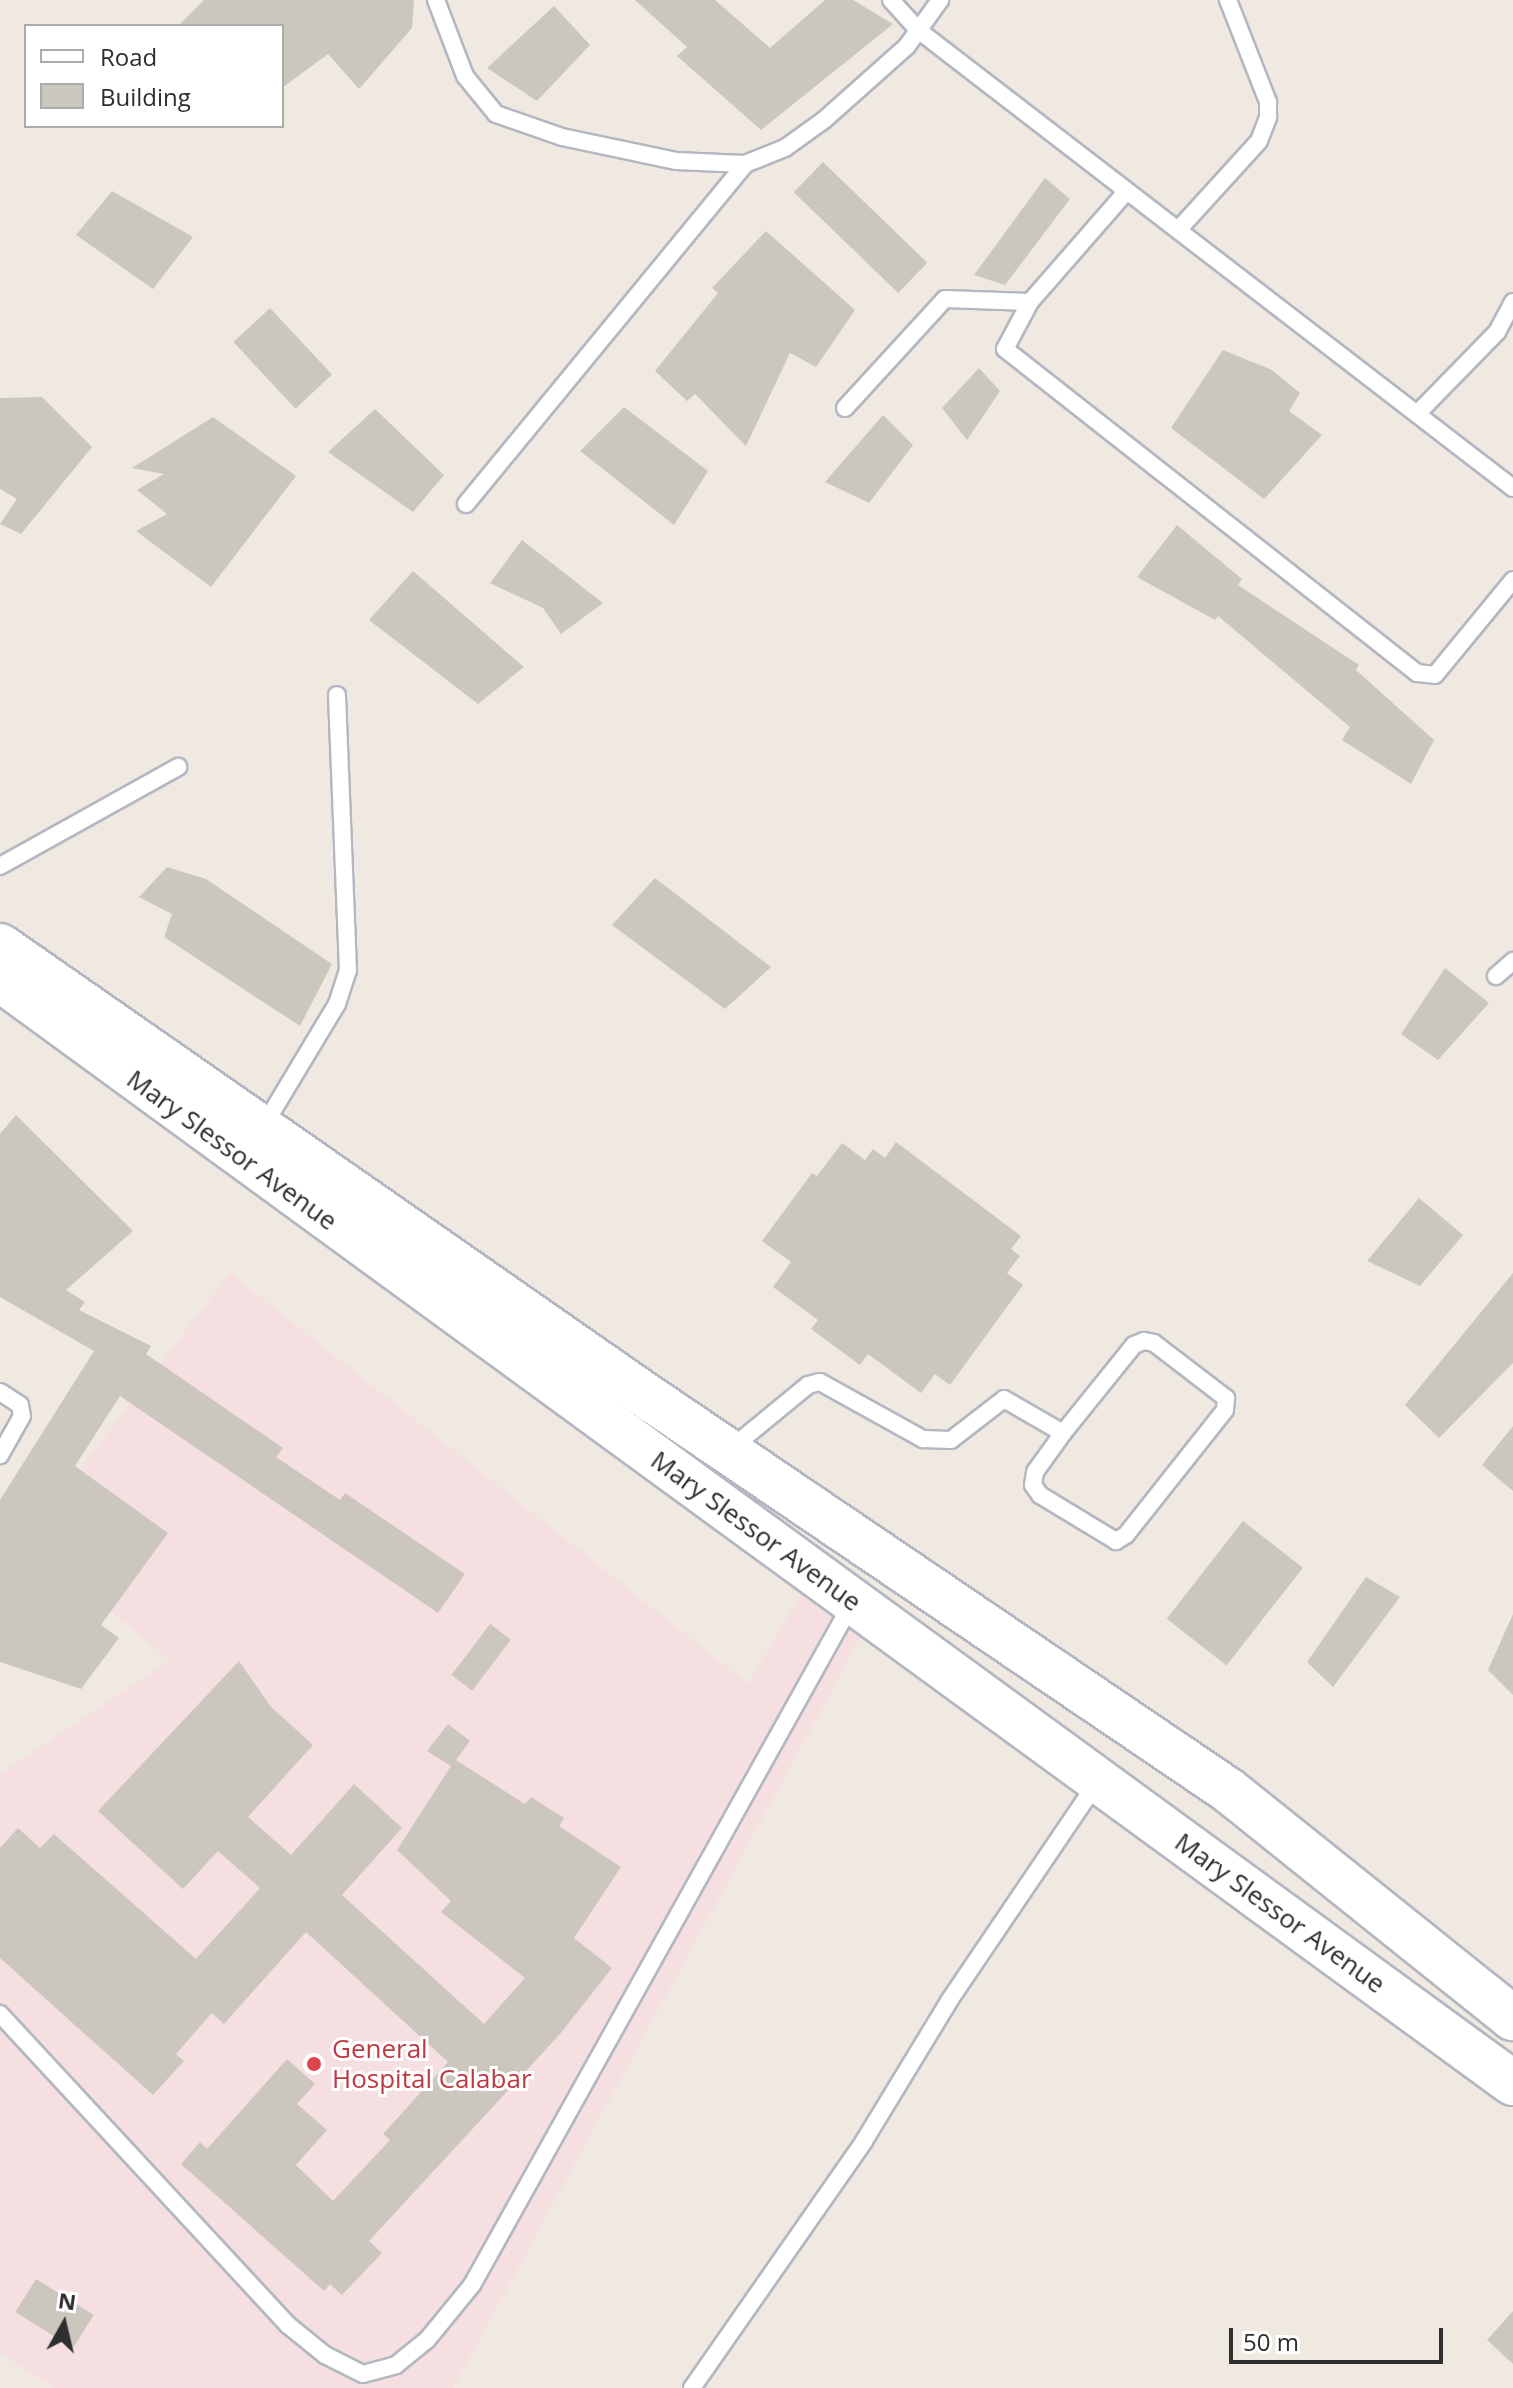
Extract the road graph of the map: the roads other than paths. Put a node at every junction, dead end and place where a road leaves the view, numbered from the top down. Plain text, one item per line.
1 (436, 0) edge
2 (891, 0) edge
3 (940, 0) edge
4 (1228, 0) edge
5 (918, 30) junction
6 (745, 164) junction
7 (1127, 191) junction
8 (1178, 230) junction
9 (1030, 302) junction
10 (1513, 302) edge
11 (845, 408) dead end
12 (1417, 414) junction
13 (1513, 488) edge
14 (466, 504) dead end
15 (1513, 580) edge
16 (337, 695) dead end
17 (178, 767) dead end
18 (0, 866) edge
19 (0, 946) edge
20 (1513, 961) edge
21 (1496, 976) dead end
22 (0, 979) edge
23 (262, 1129) junction
24 (0, 1392) edge
25 (1063, 1433) junction
26 (728, 1451) junction
27 (0, 1455) edge
28 (853, 1602) junction
29 (1098, 1781) junction
30 (0, 2014) edge
31 (1513, 2018) edge
32 (1513, 2083) edge
33 (692, 2388) edge

1 - 6 lane
2 - 5 lane
3 - 5 lane
4 - 8 lane
5 - 6 lane
5 - 7 lane
6 - 14 lane
7 - 8 lane
7 - 9 lane
8 - 12 lane
9 - 11 lane
9 - 15 lane
10 - 12 lane
12 - 13 lane
16 - 23 lane
17 - 18 lane
19 - 23 main road, Mary Slessor Avenue
20 - 21 lane
22 - 28 main road, Mary Slessor Avenue
23 - 26 main road, Mary Slessor Avenue
24 - 27 lane
25 - 25 lane
25 - 26 lane
26 - 31 main road, Mary Slessor Avenue
28 - 29 main road, Mary Slessor Avenue
28 - 30 lane
29 - 32 main road, Mary Slessor Avenue
29 - 33 lane

